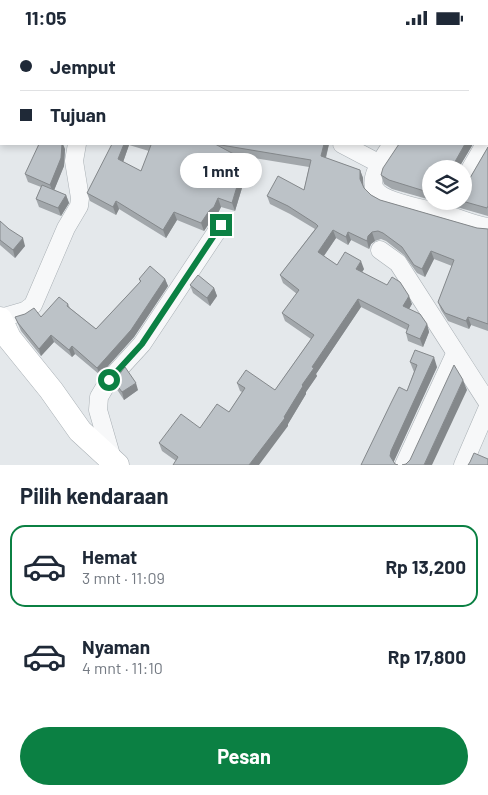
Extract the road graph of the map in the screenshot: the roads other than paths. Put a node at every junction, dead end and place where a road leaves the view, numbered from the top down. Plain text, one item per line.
1 (77, 145) edge
2 (344, 145) edge
3 (391, 145) edge
4 (484, 145) edge
5 (380, 164) junction
6 (472, 166) edge
7 (422, 205) edge
8 (453, 210) edge
9 (221, 225) dead end
10 (488, 227) edge
11 (380, 250) dead end
12 (0, 319) edge
13 (455, 354) junction
14 (488, 405) edge
15 (115, 463) edge
16 (404, 465) edge
17 (463, 465) edge

1 - 12 street
2 - 5 street
3 - 5 street
4 - 6 street
5 - 7 street
8 - 10 street
9 - 15 street
11 - 13 street
12 - 15 street
13 - 14 street
13 - 16 street
14 - 17 street

